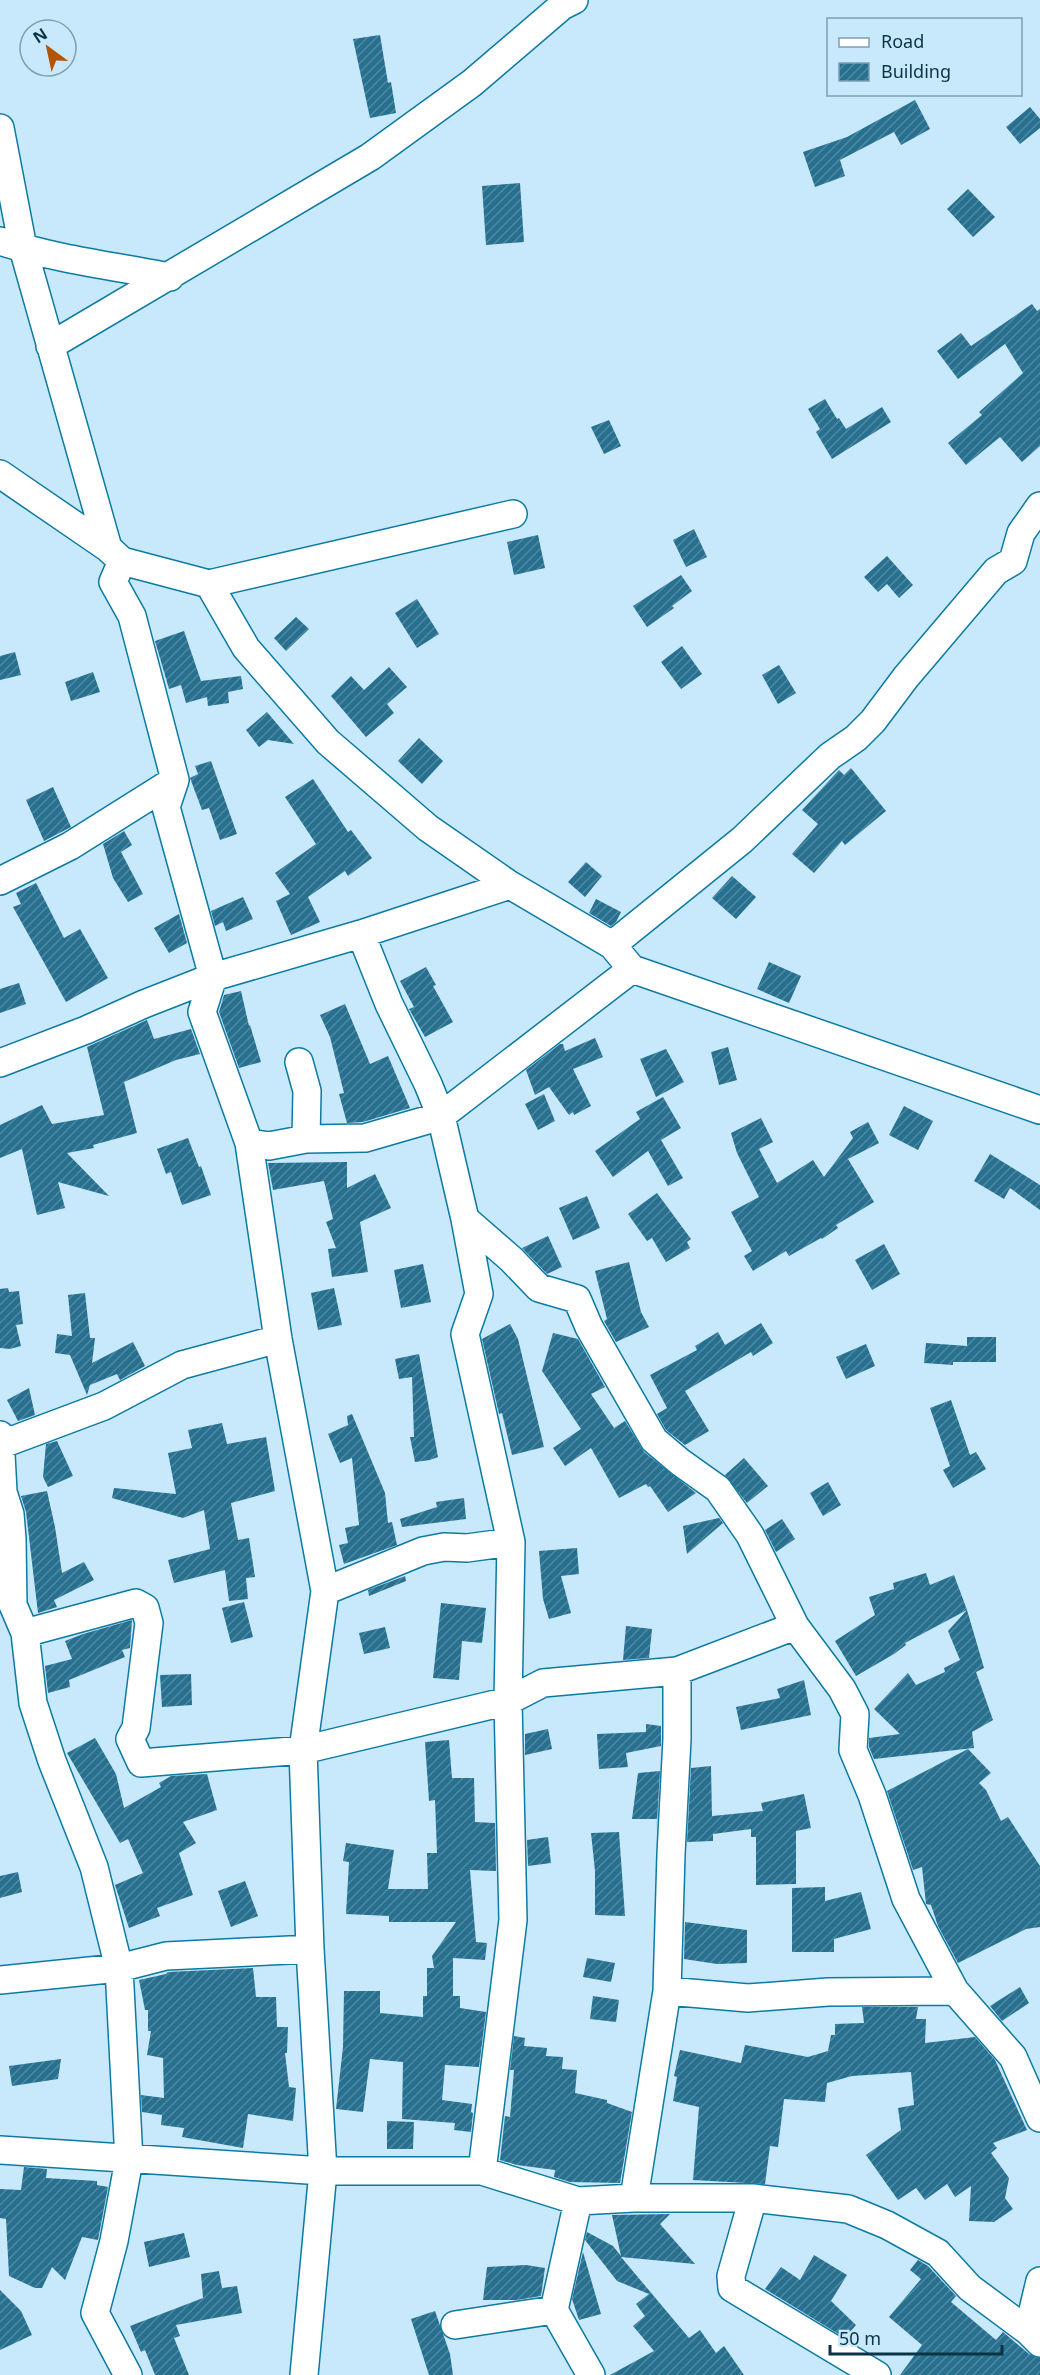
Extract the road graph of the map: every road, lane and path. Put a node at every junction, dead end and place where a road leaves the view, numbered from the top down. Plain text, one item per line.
1 (574, 0) edge
2 (0, 128) edge
3 (11, 245) edge
4 (170, 277) junction
5 (50, 346) junction
6 (0, 474) edge
7 (1040, 506) edge
8 (513, 514) dead end
9 (115, 554) junction
10 (208, 584) junction
11 (176, 780) junction
12 (0, 881) edge
13 (510, 885) junction
14 (361, 934) junction
15 (612, 945) junction
16 (632, 969) junction
17 (213, 977) junction
18 (299, 1062) dead end
19 (0, 1063) edge
20 (1040, 1110) edge
21 (441, 1116) junction
22 (306, 1139) junction
23 (249, 1143) junction
24 (465, 1220) junction
25 (278, 1339) junction
26 (1, 1442) edge
27 (511, 1542) junction
28 (325, 1591) junction
29 (6, 1606) edge
30 (795, 1626) junction
31 (25, 1634) junction
32 (677, 1671) junction
33 (508, 1701) junction
34 (303, 1750) junction
35 (310, 1949) junction
36 (119, 1968) junction
37 (0, 1980) edge
38 (668, 1990) junction
39 (955, 1991) junction
40 (1040, 2118) edge
41 (0, 2150) edge
42 (129, 2160) junction
43 (323, 2171) junction
44 (482, 2171) junction
45 (634, 2198) junction
46 (753, 2198) junction
47 (578, 2201) junction
48 (1040, 2281) edge
49 (554, 2310) junction
50 (455, 2325) dead end
51 (1034, 2337) edge
52 (128, 2375) edge
53 (304, 2375) edge
54 (591, 2375) edge
55 (877, 2375) edge

1 - 4 street
2 - 3 street
3 - 4 street
3 - 5 street
4 - 5 street
5 - 9 street
6 - 9 street
7 - 15 street
8 - 10 street
9 - 10 street
9 - 11 street
10 - 13 street
11 - 12 street
11 - 17 street
13 - 14 street
13 - 15 street
14 - 17 street
14 - 21 street
15 - 16 street
16 - 20 street
16 - 21 street
17 - 19 street
17 - 23 street
18 - 22 street
21 - 22 street
21 - 24 street
22 - 23 street
23 - 25 street
24 - 27 street
24 - 30 street
25 - 26 street
25 - 28 street
26 - 29 street
27 - 28 street
27 - 33 street
28 - 34 street
29 - 31 street
30 - 32 street
30 - 39 street
31 - 34 street
31 - 36 street
32 - 33 street
32 - 38 street
33 - 34 street
33 - 44 street
34 - 35 street
35 - 36 street
35 - 43 street
36 - 37 street
36 - 42 street
38 - 39 street
38 - 45 street
39 - 40 street
41 - 42 street
42 - 43 street
42 - 52 street
43 - 44 street
43 - 53 street
44 - 47 street
45 - 46 street
45 - 47 street
46 - 51 street
46 - 55 street
47 - 49 street
48 - 51 street
49 - 50 street
49 - 54 street

